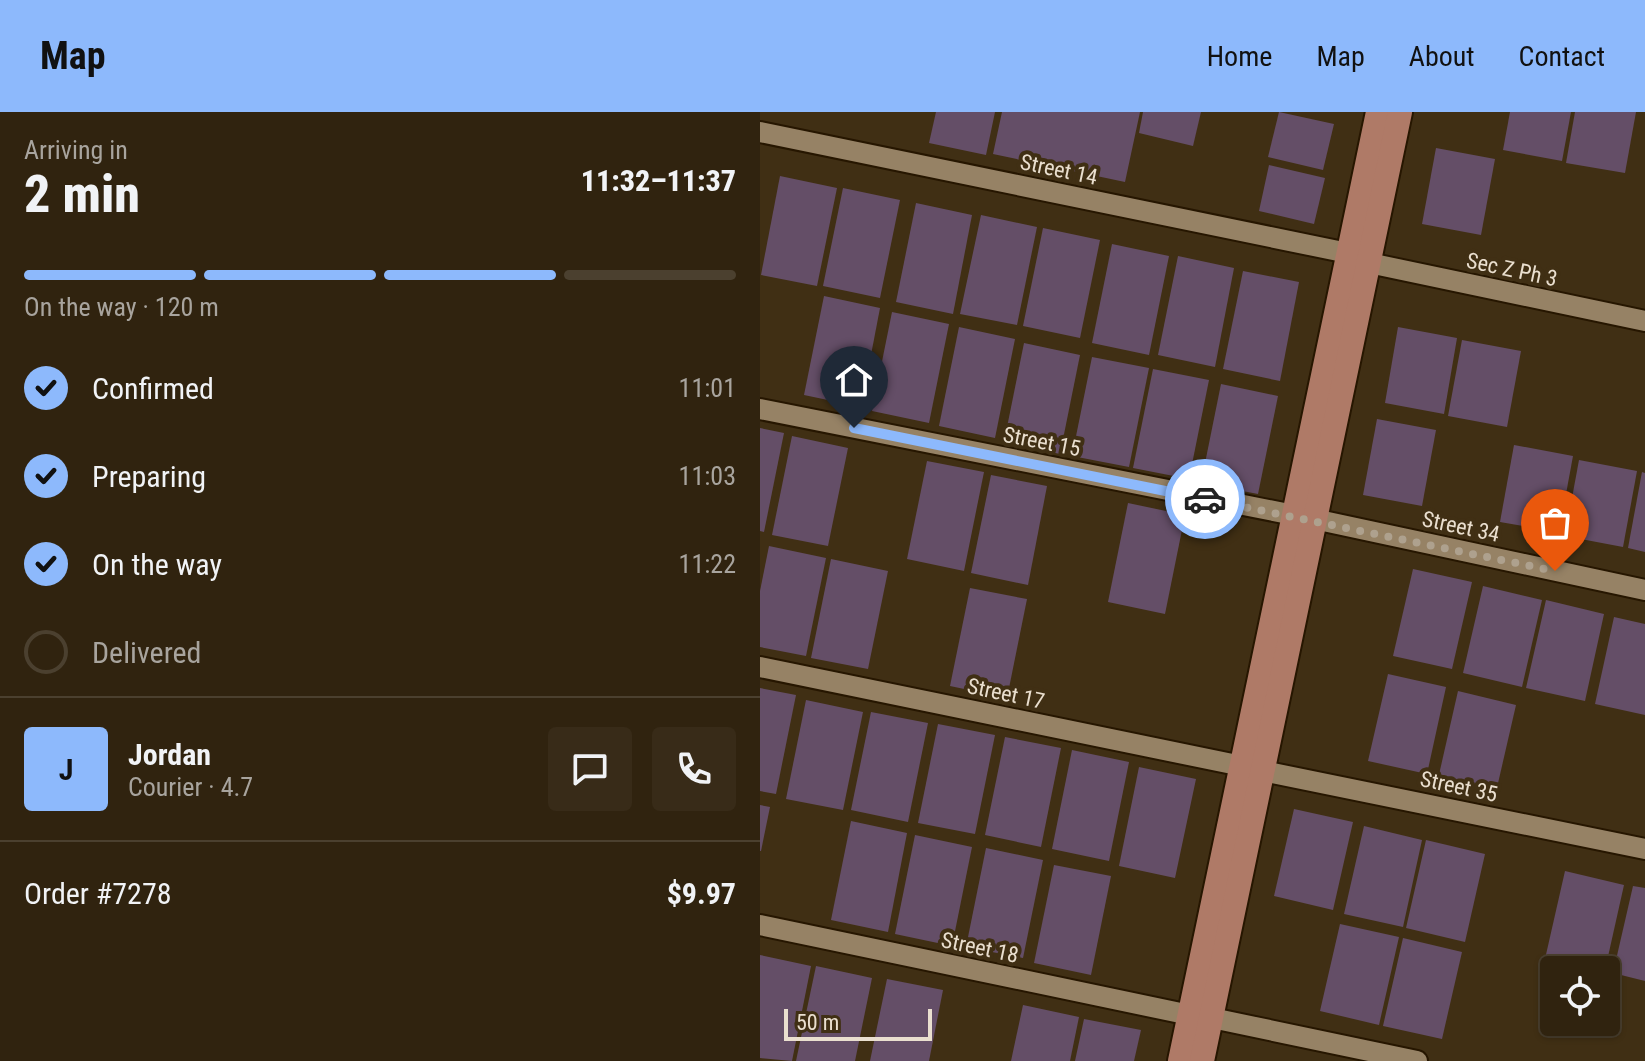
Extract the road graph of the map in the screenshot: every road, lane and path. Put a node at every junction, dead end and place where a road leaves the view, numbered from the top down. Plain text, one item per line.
1 (1378, 112) edge
2 (1400, 112) edge
3 (760, 132) edge
4 (1358, 258) junction
5 (1645, 321) edge
6 (760, 409) edge
7 (1303, 518) junction
8 (1645, 590) edge
9 (760, 667) edge
10 (1252, 768) junction
11 (1645, 849) edge
12 (760, 925) edge
13 (1201, 1017) junction
14 (1180, 1061) edge
15 (1202, 1061) edge
16 (1417, 1061) edge

1 - 4 main road
2 - 4 main road
3 - 4 street, Street 14
4 - 5 street, Sec Z Ph 3
4 - 7 main road
6 - 7 street, Street 15
7 - 8 street, Street 34
7 - 10 main road
9 - 10 street, Street 17
10 - 11 street, Street 35
10 - 13 main road
12 - 13 street, Street 18
13 - 14 main road
13 - 15 main road
13 - 16 street, Street 18

